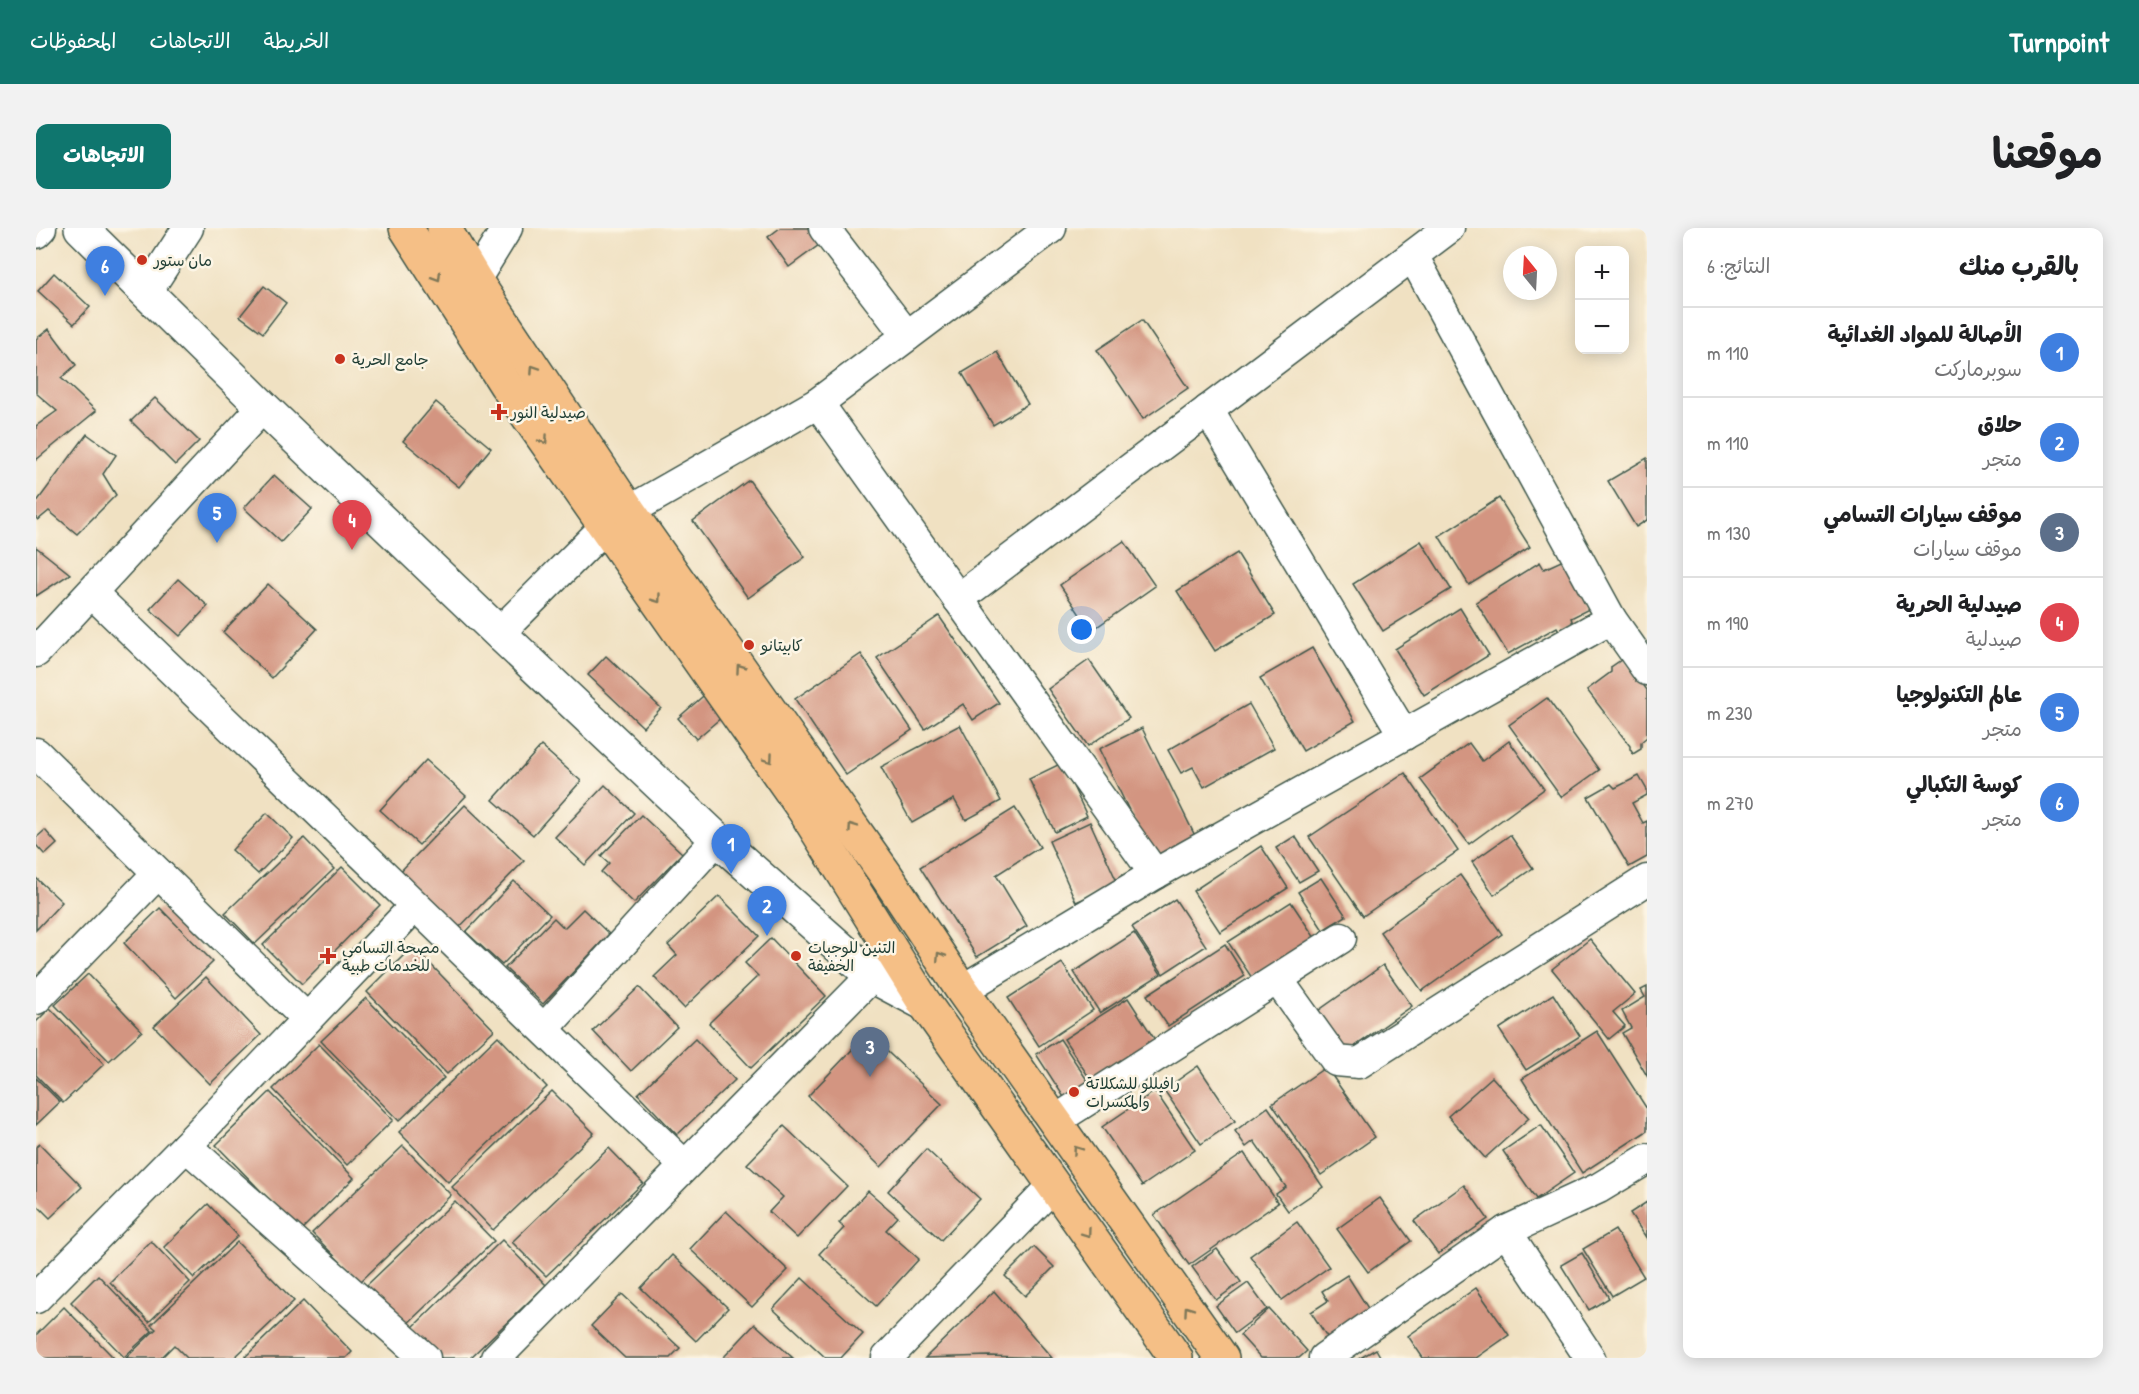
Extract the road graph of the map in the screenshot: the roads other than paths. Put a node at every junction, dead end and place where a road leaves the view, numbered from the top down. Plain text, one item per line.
1 (40, 228) edge
2 (81, 228) edge
3 (188, 228) edge
4 (406, 228) edge
5 (444, 228) edge
6 (507, 228) edge
7 (824, 228) edge
8 (1051, 228) edge
9 (1449, 228) edge
10 (36, 233) edge
11 (1016, 239) edge
12 (1413, 256) junction
13 (475, 280) junction
14 (146, 293) junction
15 (907, 336) junction
16 (818, 403) junction
17 (263, 407) junction
18 (1208, 410) junction
19 (584, 470) junction
20 (617, 519) junction
21 (92, 592) junction
22 (958, 599) junction
23 (1611, 619) junction
24 (499, 633) junction
25 (36, 652) edge
26 (1647, 670) edge
27 (1404, 735) junction
28 (36, 753) edge
29 (717, 839) junction
30 (158, 873) junction
31 (1155, 874) junction
32 (1647, 880) edge
33 (415, 906) junction
34 (1341, 938) dead end
35 (872, 976) junction
36 (1278, 980) junction
37 (962, 990) junction
38 (36, 999) edge
39 (925, 1004) junction
40 (307, 1020) junction
41 (544, 1029) junction
42 (1056, 1120) junction
43 (186, 1146) junction
44 (1647, 1160) edge
45 (684, 1165) junction
46 (1053, 1186) junction
47 (1506, 1230) junction
48 (36, 1298) edge
49 (425, 1358) edge
50 (496, 1358) edge
51 (888, 1358) edge
52 (1176, 1358) edge
53 (1222, 1358) edge
54 (1323, 1358) edge
55 (1590, 1358) edge

1 - 10 street
2 - 14 street
3 - 14 street
4 -> 19 main road
5 - 13 main road
6 - 13 street
7 - 15 street
8 - 11 street
9 - 12 street
11 - 15 street
12 - 18 street
12 - 23 street
19 -> 13 main road
14 - 17 street
15 - 16 street
16 - 20 street
16 - 22 street
17 - 21 street
17 - 24 street
18 - 22 street
18 - 27 street
19 - 20 main road
20 - 24 street
37 -> 20 main road
20 -> 39 main road
21 - 25 street
21 - 33 street
22 - 31 street
23 - 26 street
23 - 27 street
24 - 29 street
27 - 31 street
28 - 30 street
29 - 35 street
29 - 41 street
30 - 38 street
30 - 40 street
31 - 37 street
32 - 36 street
33 - 40 street
33 - 41 street
34 - 36 street
35 - 39 street
35 - 45 street
36 - 42 street
37 - 42 main road
39 - 46 main road
40 - 43 street
41 - 45 street
53 -> 42 main road
43 - 48 street
43 - 49 street
44 - 47 street
45 - 50 street
46 - 51 street
46 -> 52 main road
47 - 54 street
47 - 55 street

